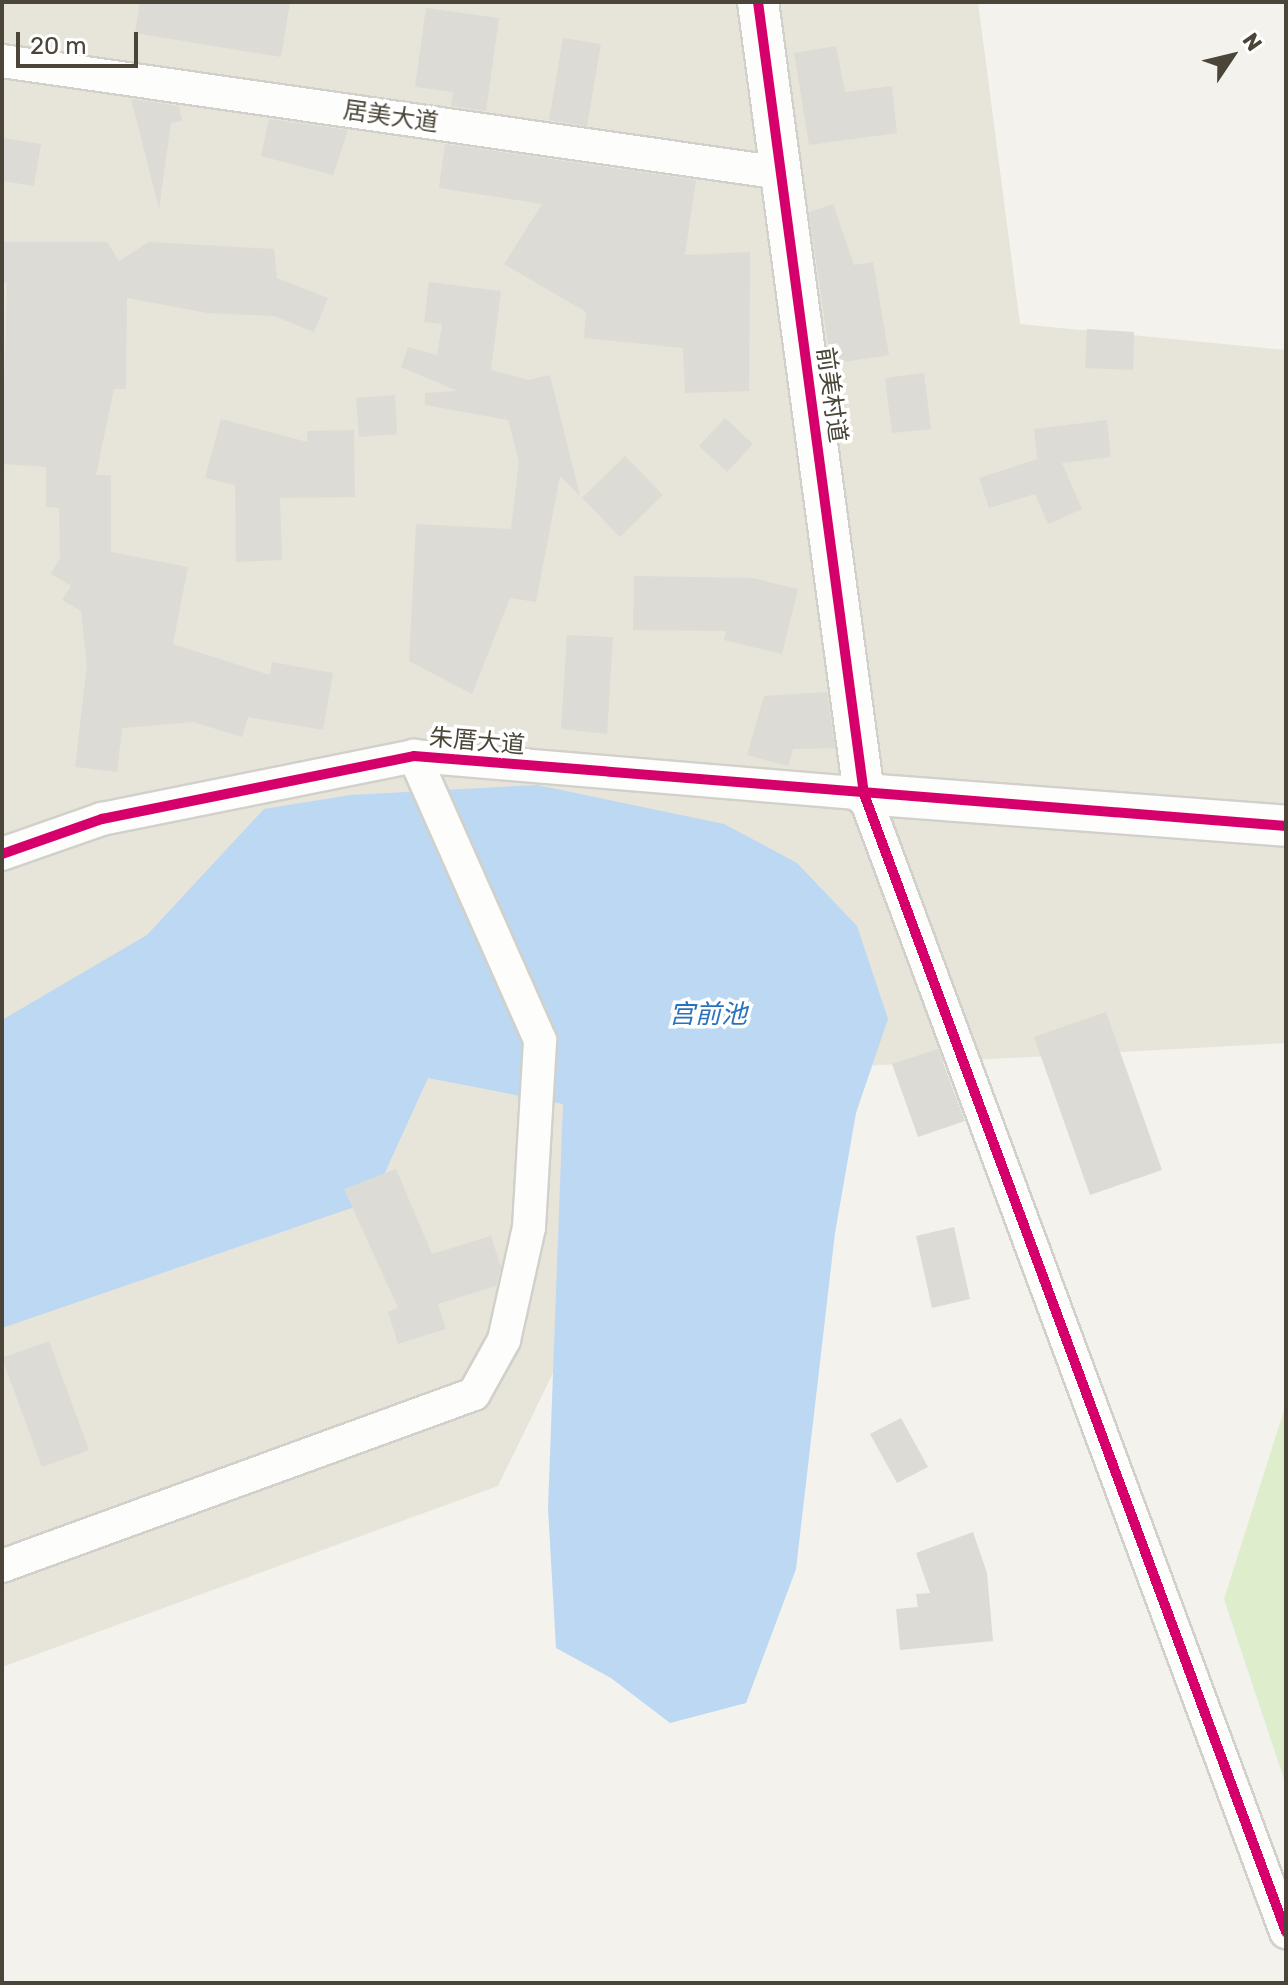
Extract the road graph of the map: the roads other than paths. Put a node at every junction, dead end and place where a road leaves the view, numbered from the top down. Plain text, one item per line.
1 (758, 2) edge
2 (2, 61) edge
3 (781, 173) junction
4 (414, 756) junction
5 (864, 794) junction
6 (1286, 826) edge
7 (2, 854) edge
8 (2, 1566) edge
9 (1286, 1932) edge

1 - 3 street, 前美村道
2 - 3 street, 居美大道
3 - 5 street, 前美村道
4 - 5 street, 朱厝大道
4 - 7 street, 朱厝大道
4 - 8 street
5 - 6 street
5 - 9 street

